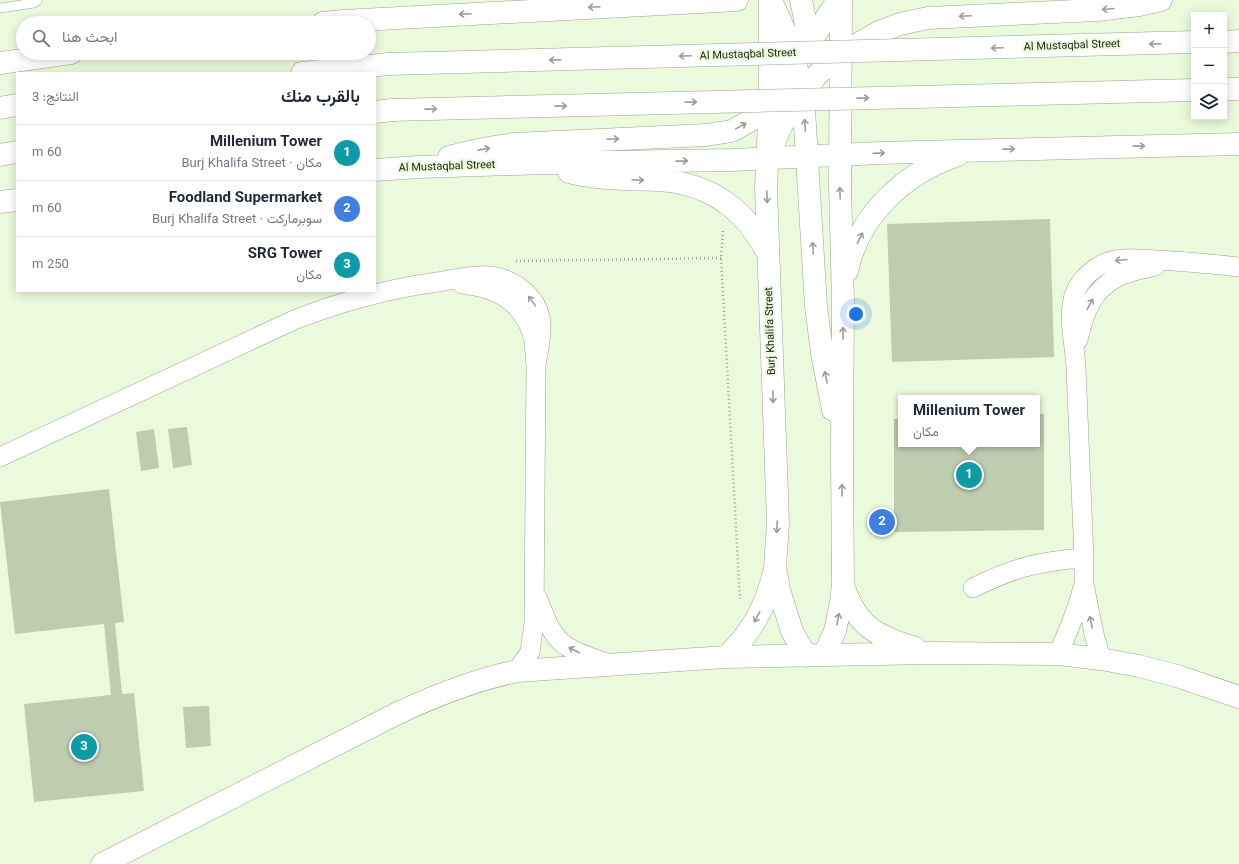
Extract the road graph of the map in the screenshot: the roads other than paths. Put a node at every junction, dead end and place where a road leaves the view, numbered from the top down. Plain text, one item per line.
1 (38, 0) edge
2 (738, 0) edge
3 (770, 0) edge
4 (801, 0) edge
5 (838, 0) edge
6 (841, 0) edge
7 (1160, 0) edge
8 (666, 2) edge
9 (0, 8) edge
10 (376, 19) edge
11 (810, 42) junction
12 (1191, 42) edge
13 (840, 54) junction
14 (21, 60) edge
15 (796, 62) junction
16 (0, 63) edge
17 (312, 72) edge
18 (816, 76) junction
19 (1191, 90) edge
20 (803, 93) junction
21 (770, 100) junction
22 (16, 105) edge
23 (0, 108) edge
24 (383, 111) edge
25 (1239, 144) edge
26 (986, 150) junction
27 (16, 152) edge
28 (840, 154) junction
29 (0, 155) edge
30 (807, 157) junction
31 (768, 158) junction
32 (546, 163) junction
33 (419, 167) junction
34 (376, 170) edge
35 (16, 200) edge
36 (16, 200) edge
37 (0, 202) edge
38 (0, 205) edge
39 (768, 255) junction
40 (1239, 267) edge
41 (843, 302) junction
42 (842, 456) junction
43 (0, 457) edge
44 (1084, 558) junction
45 (775, 567) junction
46 (843, 584) junction
47 (1084, 584) junction
48 (973, 588) dead end
49 (534, 590) junction
50 (930, 653) junction
51 (1058, 654) junction
52 (815, 656) junction
53 (726, 658) junction
54 (1101, 659) junction
55 (610, 664) junction
56 (517, 671) junction
57 (1239, 697) edge
58 (102, 864) edge

1 - 9 lane
2 - 8 street
3 - 15 street
3 - 21 street, Burj Khalifa Street
4 - 11 street
5 - 11 street
6 - 13 street
7 -> 13 street
8 -> 10 street
11 - 15 street
11 - 18 street
12 -> 17 street, Al Mustaqbal Street, bridge
13 - 18 street
13 - 28 street
14 - 16 street
15 - 20 street
15 - 21 street
18 - 20 street
18 - 28 street
24 -> 19 street, bridge
30 -> 20 street
20 - 31 street
21 - 31 street, Burj Khalifa Street
33 -> 21 street
22 - 23 street
26 -> 25 street, Al Mustaqbal Street
28 -> 26 street, Al Mustaqbal Street
41 -> 26 street
27 - 29 street
28 - 30 street, Al Mustaqbal Street
41 -> 28 street
30 - 31 street, Al Mustaqbal Street
42 -> 30 street
32 -> 31 street, Al Mustaqbal Street
31 -> 39 street, Burj Khalifa Street
32 - 33 street, Al Mustaqbal Street
32 -> 39 street
33 - 34 street, Al Mustaqbal Street
35 - 37 street
36 - 38 street
39 -> 45 street, Burj Khalifa Street
40 - 44 street
42 -> 41 street
46 -> 42 street
43 - 49 street
44 - 47 street
44 - 48 street
45 - 52 street, Burj Khalifa Street
45 -> 53 street
46 - 50 street
52 -> 46 street
47 - 51 street
54 -> 47 street
55 -> 49 street
49 - 56 street
50 - 51 street
50 - 52 street
51 - 54 street
52 - 53 street
53 - 55 street
54 - 57 street
55 - 56 street
56 - 58 street

